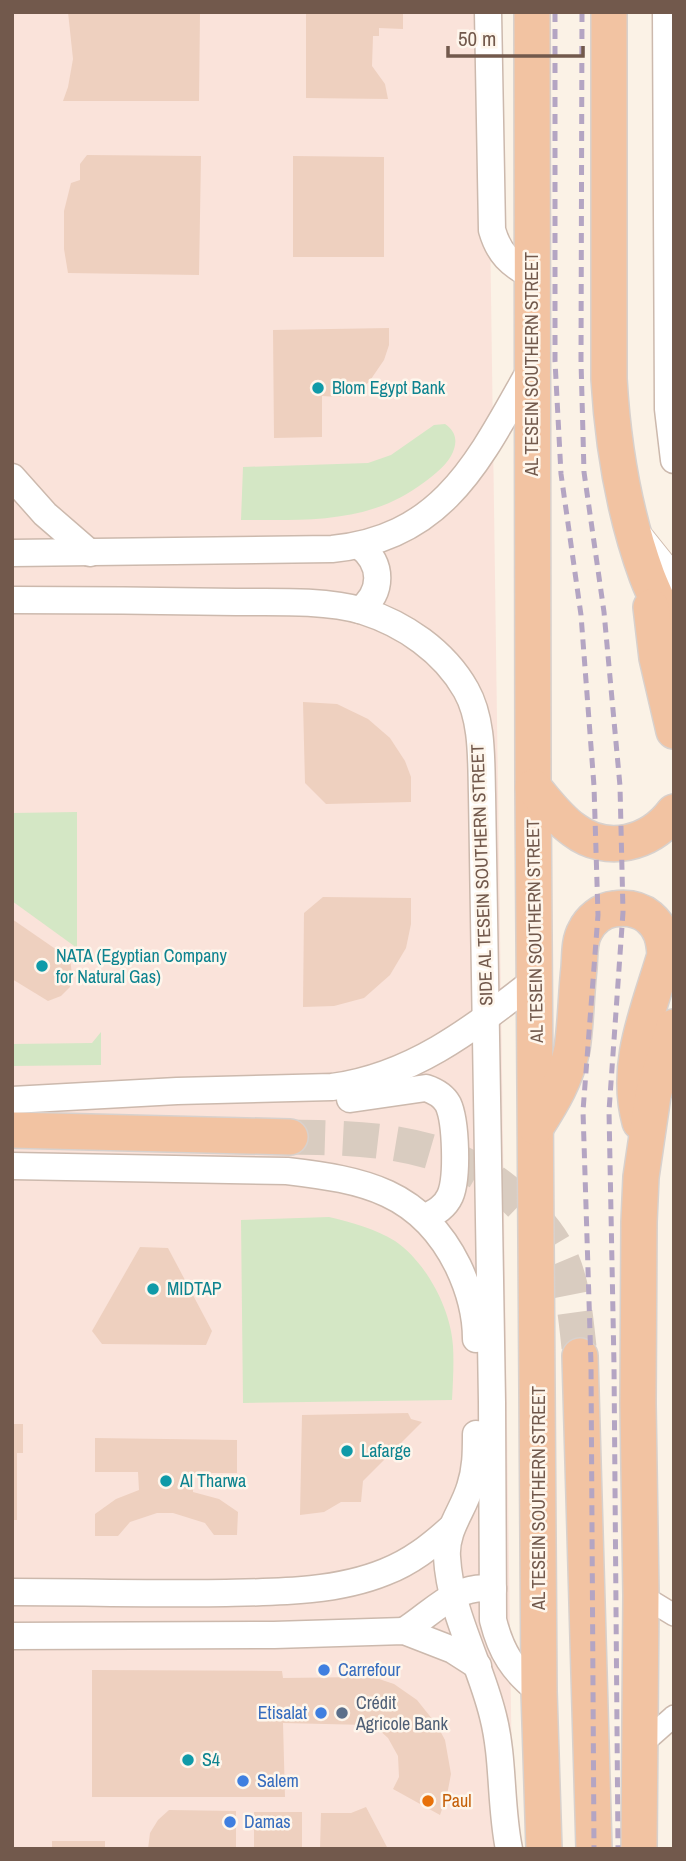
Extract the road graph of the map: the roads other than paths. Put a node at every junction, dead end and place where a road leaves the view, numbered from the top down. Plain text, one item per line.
1 (488, 12) edge
2 (532, 12) edge
3 (609, 12) edge
4 (666, 12) edge
5 (670, 117) edge
6 (670, 164) edge
7 (532, 276) junction
8 (532, 367) junction
9 (674, 460) edge
10 (12, 477) edge
11 (360, 546) junction
12 (12, 553) edge
13 (90, 553) junction
14 (661, 580) edge
15 (12, 600) edge
16 (360, 610) junction
17 (674, 636) edge
18 (674, 731) edge
19 (533, 787) junction
20 (674, 812) edge
21 (536, 980) junction
22 (486, 1018) junction
23 (674, 1027) edge
24 (666, 1073) edge
25 (129, 1095) junction
26 (12, 1100) edge
27 (536, 1127) junction
28 (12, 1130) edge
29 (290, 1137) tunnel mouth
30 (646, 1139) junction
31 (12, 1166) edge
32 (426, 1217) junction
33 (580, 1356) tunnel mouth
34 (485, 1403) junction
35 (452, 1528) junction
36 (493, 1589) junction
37 (12, 1592) edge
38 (273, 1592) junction
39 (453, 1595) junction
40 (641, 1595) junction
41 (674, 1615) edge
42 (404, 1631) junction
43 (274, 1635) junction
44 (12, 1636) edge
45 (478, 1667) junction
46 (539, 1691) junction
47 (674, 1716) edge
48 (640, 1746) junction
49 (509, 1849) edge
50 (544, 1849) edge
51 (594, 1849) edge
52 (639, 1849) edge

1 - 7 street
2 - 7 highway, AL TESEIN SOUTHERN STREET
3 - 14 highway
4 - 5 street
5 - 6 street
6 - 9 street
7 - 8 highway, AL TESEIN SOUTHERN STREET
8 - 11 street
8 - 19 highway, AL TESEIN SOUTHERN STREET
10 - 13 street
11 - 13 street
11 - 16 street
12 - 13 street
14 - 17 highway
14 - 18 highway
15 - 16 street, SIDE AL TESEIN SOUTHERN STREET
16 - 22 street, SIDE AL TESEIN SOUTHERN STREET
19 - 20 highway
19 - 21 highway, AL TESEIN SOUTHERN STREET
21 - 22 street
21 - 27 highway, AL TESEIN SOUTHERN STREET
22 - 25 street
22 - 34 street, SIDE AL TESEIN SOUTHERN STREET
23 - 24 highway
24 - 30 highway
25 - 26 street
25 - 32 street
27 - 30 highway
27 - 46 highway, AL TESEIN SOUTHERN STREET
28 - 29 highway
30 - 40 highway
31 - 32 street
32 - 34 street
33 - 51 highway
34 - 35 street
34 - 36 street
35 - 38 street
35 - 39 street
36 - 39 street
36 - 46 street
37 - 38 street
38 - 43 street
39 - 42 street
39 - 45 street
40 - 41 street
40 - 48 highway
42 - 43 street
42 - 45 street
43 - 44 street
45 - 49 street
46 - 50 highway, AL TESEIN SOUTHERN STREET
47 - 48 street
48 - 52 highway

